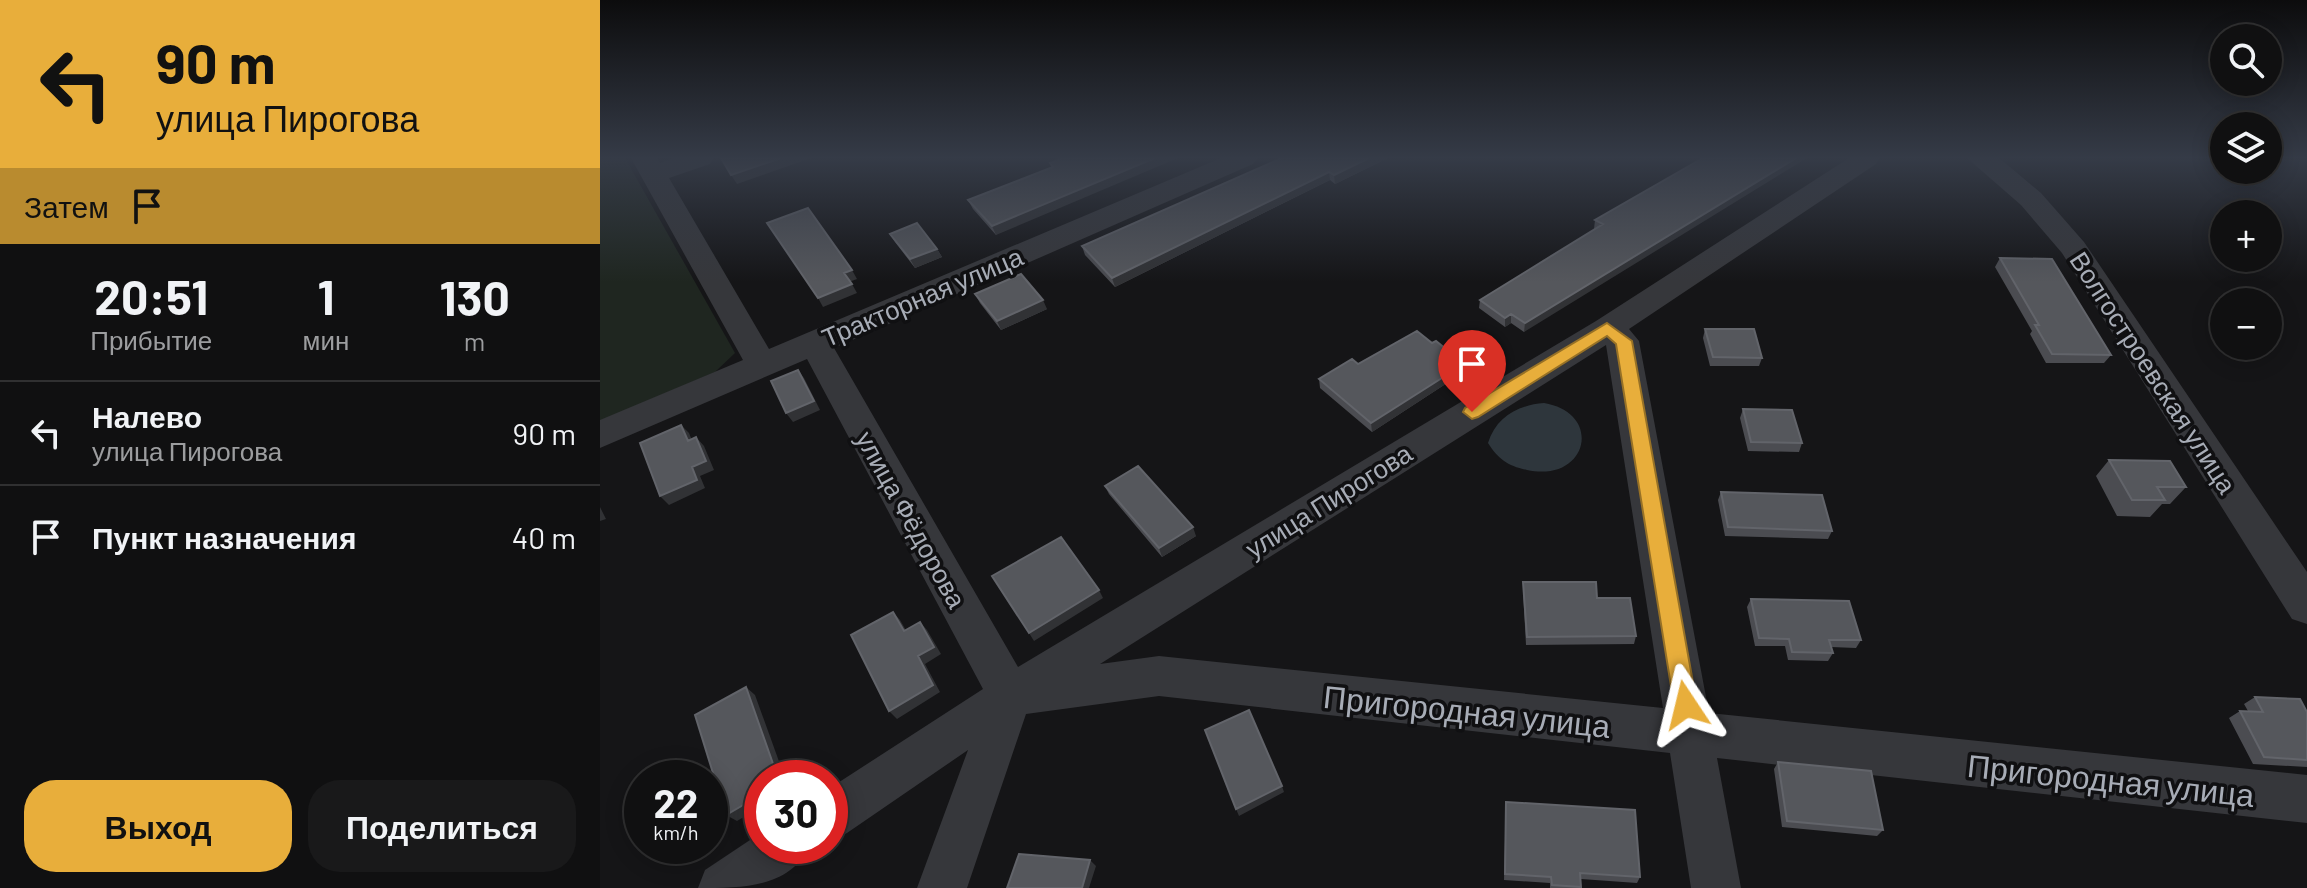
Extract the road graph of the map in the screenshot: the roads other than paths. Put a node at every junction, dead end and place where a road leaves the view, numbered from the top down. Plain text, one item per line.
1 (667, 199) edge
2 (1147, 199) edge
3 (1804, 199) edge
4 (2035, 199) edge
5 (1607, 329) junction
6 (814, 342) junction
7 (762, 365) junction
8 (600, 435) edge
9 (2307, 606) edge
10 (1010, 696) junction
11 (1691, 735) junction
12 (2307, 799) edge
13 (848, 804) edge
14 (758, 864) edge
15 (723, 888) edge
16 (942, 888) edge
17 (1716, 888) edge

1 - 7 street
2 - 6 street, Тракторная улица
3 - 5 street, улица Пирогова
4 - 9 street, Волгостроевская улица
5 - 10 street, улица Пирогова
5 - 11 street
6 - 7 street, Тракторная улица
6 - 10 street, улица Фёдорова
7 - 8 street, Тракторная улица
10 - 11 street, Пригородная улица
10 - 13 street, улица Пирогова
10 - 16 street
11 - 12 street, Пригородная улица
11 - 17 street
14 - 15 street

